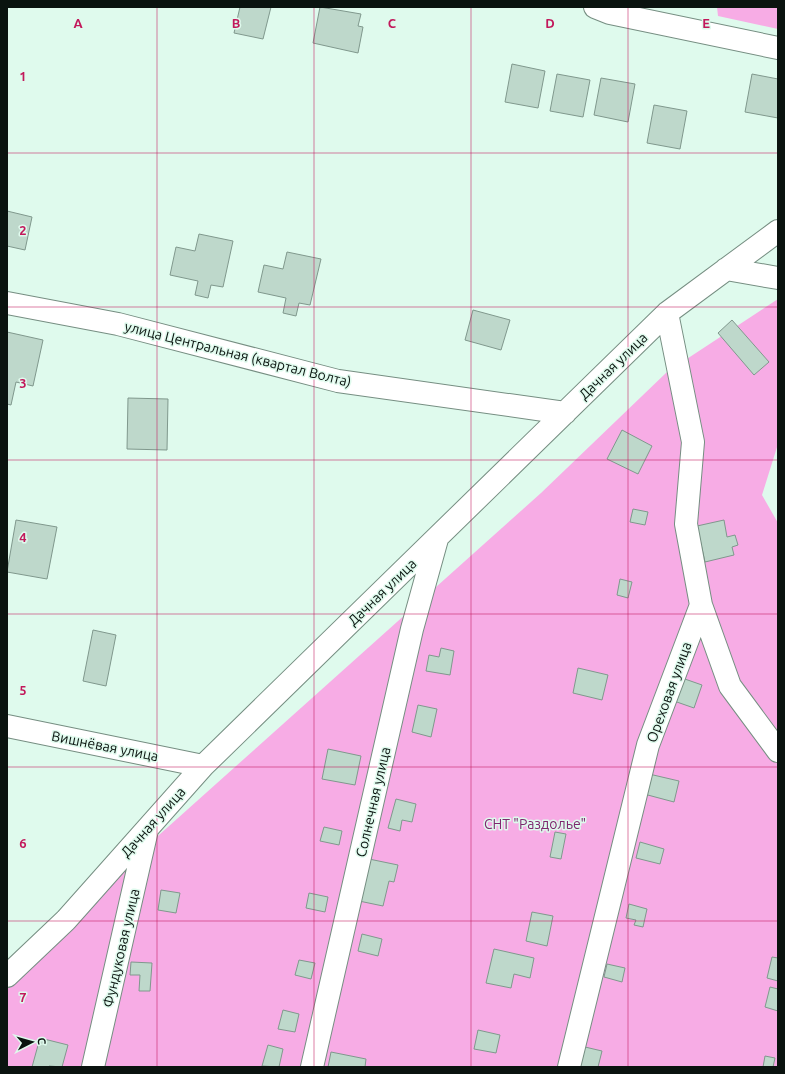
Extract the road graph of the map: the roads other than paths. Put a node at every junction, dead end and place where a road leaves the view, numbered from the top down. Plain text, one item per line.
1 (595, 7) edge
2 (778, 48) edge
3 (778, 231) edge
4 (726, 268) junction
5 (778, 278) edge
6 (7, 303) edge
7 (667, 313) junction
8 (565, 413) junction
9 (438, 537) junction
10 (700, 605) junction
11 (7, 726) edge
12 (778, 751) edge
13 (203, 766) junction
14 (147, 829) junction
15 (7, 976) edge
16 (93, 1067) edge
17 (312, 1067) edge
18 (569, 1067) edge

1 - 2 street
3 - 4 street, Дачная улица
4 - 5 street
4 - 7 street, Дачная улица
6 - 8 street, улица Центральная (квартал Волта)
7 - 8 street, Дачная улица
7 - 10 street
8 - 9 street, Дачная улица
9 - 13 street, Дачная улица
9 - 17 street, Солнечная улица
10 - 12 street
10 - 18 street, Ореховая улица
11 - 13 street, Вишнёвая улица
13 - 14 street, Дачная улица
14 - 15 street, Дачная улица
14 - 16 street, Фундуковая улица

